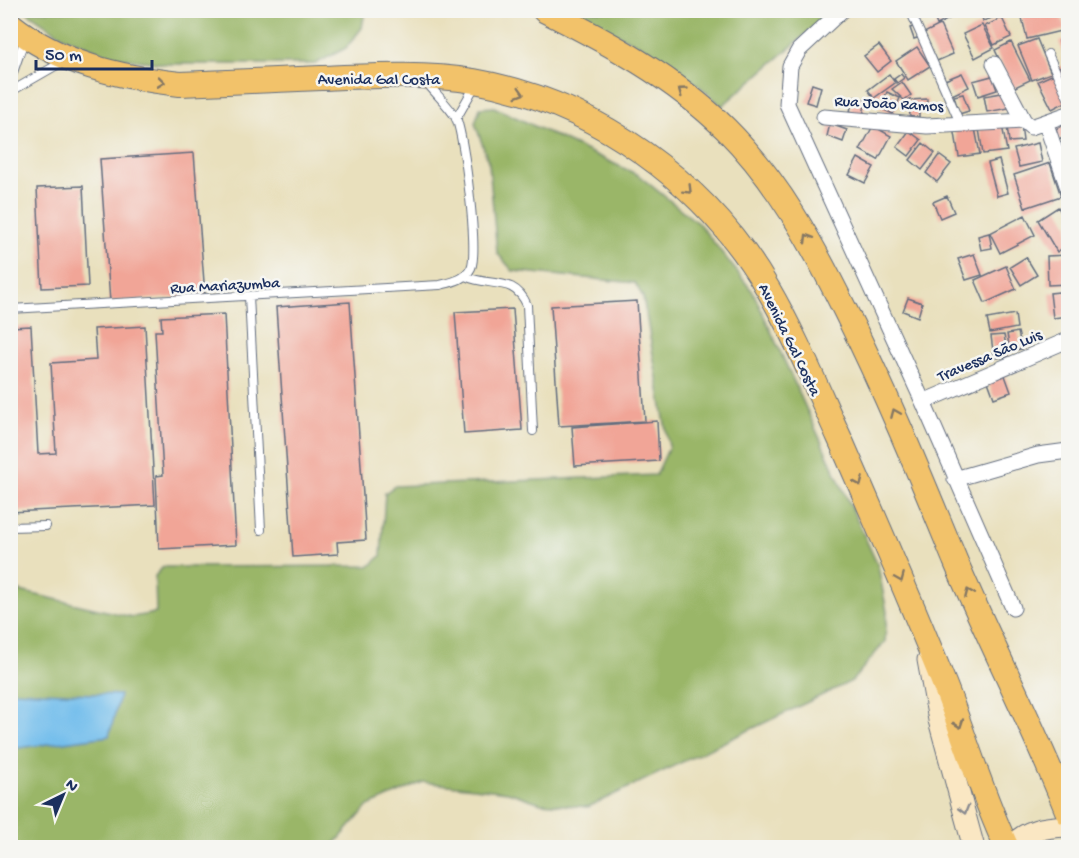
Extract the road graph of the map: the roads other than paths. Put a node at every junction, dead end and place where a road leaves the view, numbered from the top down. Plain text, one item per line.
1 (544, 10) edge
2 (842, 10) edge
3 (913, 17) dead end
4 (18, 30) edge
5 (1048, 54) dead end
6 (67, 59) junction
7 (994, 64) dead end
8 (422, 76) junction
9 (10, 81) edge
10 (478, 82) junction
11 (10, 92) edge
12 (1068, 98) edge
13 (1068, 114) edge
14 (824, 117) dead end
15 (456, 119) junction
16 (1024, 121) junction
17 (960, 123) junction
18 (1046, 124) junction
19 (1068, 188) edge
20 (465, 276) junction
21 (249, 296) junction
22 (10, 309) edge
23 (1068, 340) edge
24 (923, 402) junction
25 (533, 431) dead end
26 (1068, 451) edge
27 (956, 479) junction
28 (10, 526) edge
29 (46, 526) dead end
30 (261, 530) dead end
31 (1013, 608) dead end
32 (922, 630) junction
33 (1037, 741) junction
34 (1068, 767) edge
35 (1068, 813) edge
36 (1068, 826) edge
37 (974, 848) edge
38 (1008, 848) edge

33 -> 1 main road
2 - 24 street
3 - 17 lane
4 - 6 main road, Avenida Gal Costa
4 - 9 lane
5 - 12 lane
6 -> 8 main road, Avenida Gal Costa
6 - 11 lane
7 - 16 street
8 - 10 main road, Avenida Gal Costa
8 - 15 lane
10 - 15 lane
10 -> 32 main road, Avenida Gal Costa
13 - 18 street
14 - 17 street, Rua João Ramos
15 - 20 lane
16 - 17 street, Rua João Ramos
16 - 18 street, Rua João Ramos
18 - 19 street
20 - 21 lane, Rua Mariazumba
20 - 25 lane
21 - 22 lane, Rua Mariazumba
21 - 30 lane
23 - 24 street, Travessa São Luis
24 - 27 street
26 - 27 street
27 - 31 street
28 - 29 lane
32 -> 37 main road, Avenida Gal Costa
32 -> 38 main road
33 - 34 main road
33 - 35 main road
36 - 38 main road

